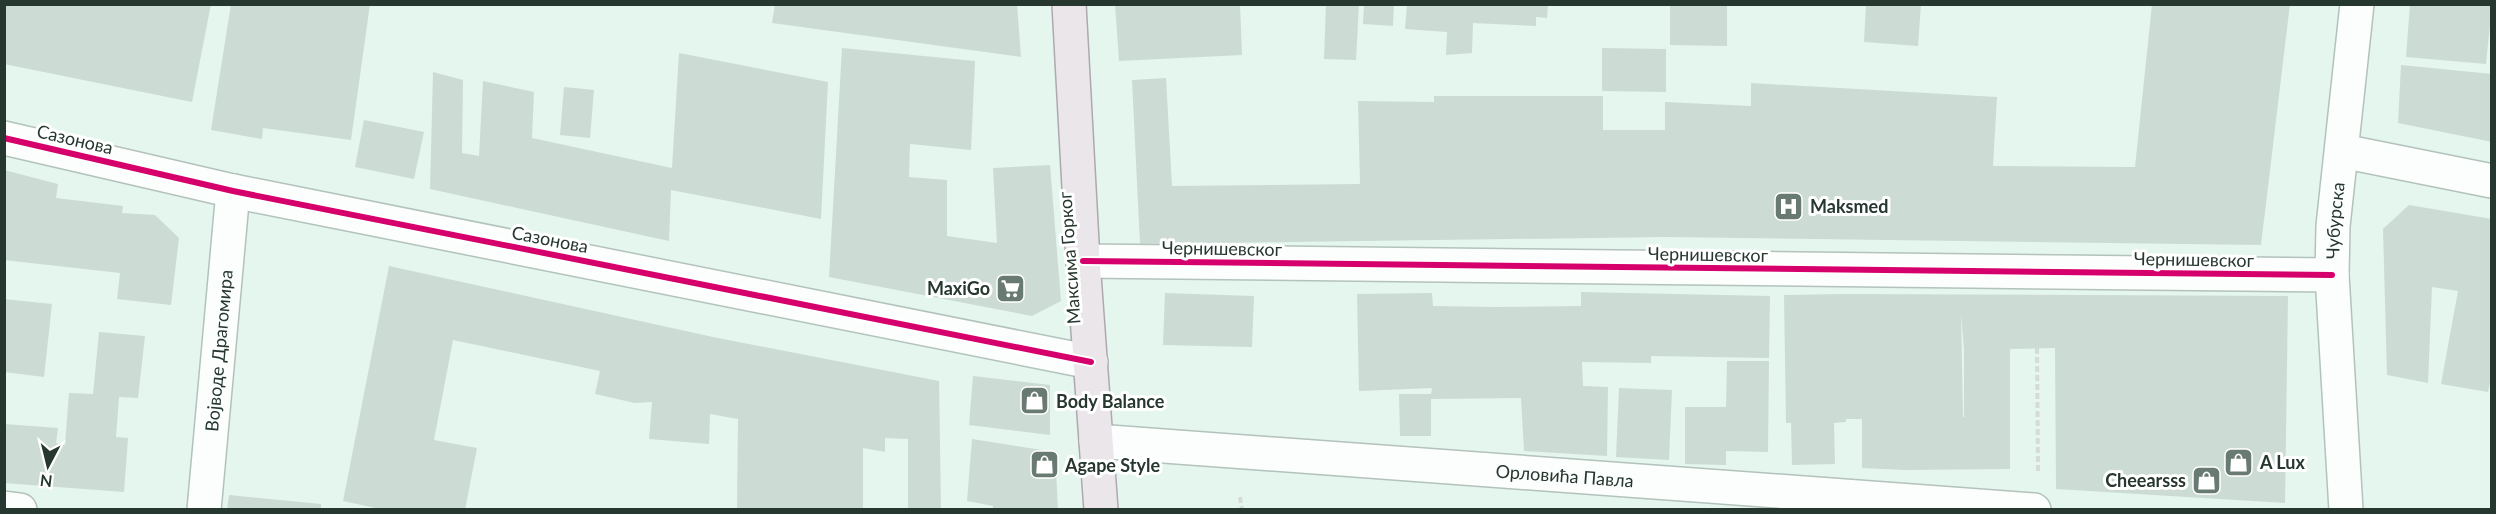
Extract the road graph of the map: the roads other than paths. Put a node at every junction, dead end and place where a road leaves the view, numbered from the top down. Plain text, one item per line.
1 (1069, 4) edge
2 (2356, 4) edge
3 (4, 138) edge
4 (2342, 151) junction
5 (2492, 181) edge
6 (233, 191) junction
7 (1083, 261) junction
8 (2332, 275) junction
9 (1091, 362) junction
10 (1096, 441) junction
11 (2036, 496) edge
12 (4, 508) edge
13 (20, 510) edge
14 (204, 510) edge
15 (1101, 510) edge
16 (2346, 510) edge

1 - 7 main road, Максима Горког
2 - 4 street, Чубурска
3 - 6 street, Сазонова
4 - 5 street
4 - 8 street, Чубурска
6 - 9 street, Сазонова
6 - 14 street, Војводе Драгомира
7 - 8 street, Чернишевског
7 - 9 main road, Максима Горког
8 - 16 street, Чубурска
9 - 10 main road, Максима Горког
10 - 11 street, Орловића Павла
10 - 15 main road, Максима Горког
12 - 13 street

